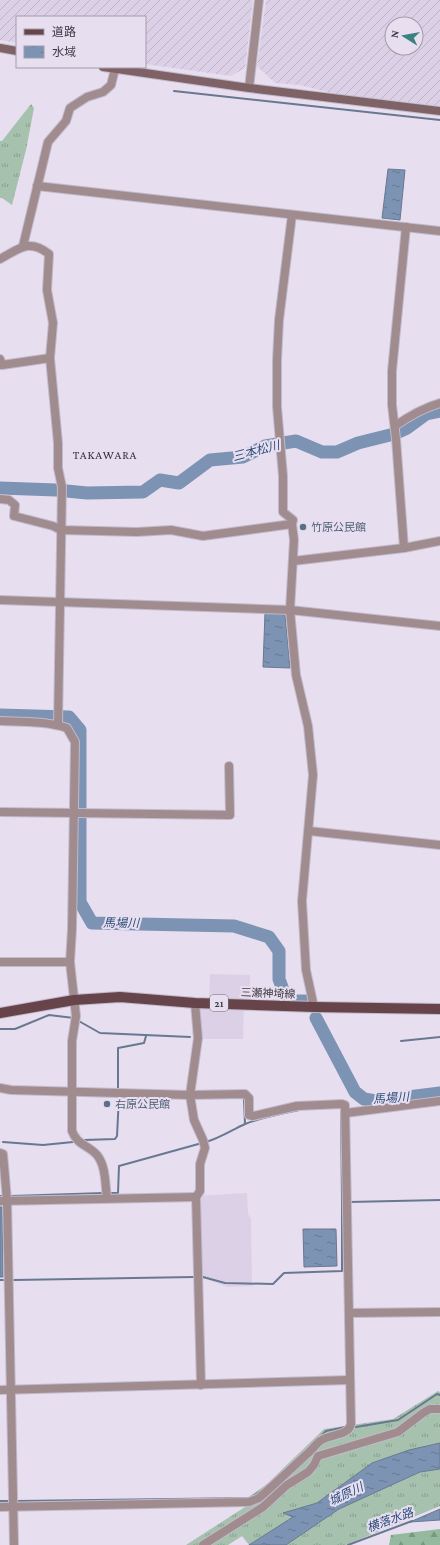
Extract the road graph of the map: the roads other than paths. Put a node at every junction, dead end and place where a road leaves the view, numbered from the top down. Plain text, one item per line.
1 (259, 0) edge
2 (0, 48) edge
3 (16, 51) edge
4 (109, 68) edge
5 (115, 69) junction
6 (248, 88) junction
7 (440, 111) edge
8 (37, 186) junction
9 (292, 214) junction
10 (406, 228) junction
11 (440, 231) edge
12 (23, 246) junction
13 (0, 259) edge
14 (50, 358) junction
15 (0, 360) edge
16 (440, 403) edge
17 (395, 426) junction
18 (0, 499) edge
19 (292, 524) junction
20 (61, 530) junction
21 (440, 541) edge
22 (404, 548) junction
23 (293, 561) junction
24 (0, 600) edge
25 (60, 602) junction
26 (290, 610) junction
27 (440, 626) edge
28 (0, 721) edge
29 (58, 725) junction
30 (230, 766) dead end
31 (0, 812) edge
32 (73, 813) junction
33 (309, 831) junction
34 (440, 846) edge
35 (0, 962) edge
36 (70, 962) junction
37 (74, 1000) junction
38 (195, 1002) junction
39 (314, 1007) junction
40 (440, 1009) edge
41 (0, 1013) edge
42 (0, 1088) edge
43 (72, 1092) junction
44 (190, 1096) junction
45 (440, 1101) edge
46 (346, 1113) junction
47 (0, 1153) edge
48 (196, 1197) junction
49 (107, 1198) junction
50 (3, 1201) edge
51 (440, 1312) edge
52 (349, 1313) junction
53 (349, 1380) junction
54 (201, 1385) junction
55 (0, 1390) edge
56 (11, 1390) junction
57 (440, 1409) edge
58 (310, 1452) junction
59 (318, 1456) junction
60 (0, 1507) edge
61 (13, 1507) junction
62 (14, 1545) edge
63 (203, 1545) edge

1 - 6 street
2 - 3 street
4 - 5 street
5 - 6 street
5 - 8 street
6 - 7 street
8 - 9 street
8 - 12 street
9 - 10 street
9 - 19 street
10 - 11 street
10 - 17 street
12 - 13 street
12 - 14 street
14 - 15 street
14 - 20 street
16 - 17 street
17 - 22 street
18 - 20 street
19 - 20 street
19 - 23 street
20 - 25 street
21 - 22 street
22 - 23 street
23 - 26 street
24 - 25 street
25 - 26 street
25 - 29 street
26 - 27 street
26 - 33 street
28 - 29 street
29 - 32 street
30 - 32 street
31 - 32 street
32 - 36 street
33 - 34 street
33 - 39 street
35 - 36 street
36 - 37 street
37 - 38 main road, 三瀬神埼線 / 21
37 - 41 main road, 三瀬神埼線 / 21
37 - 43 street
38 - 39 main road, 三瀬神埼線 / 21
38 - 44 street
39 - 40 main road, 三瀬神埼線 / 21
42 - 43 street
43 - 44 street
43 - 49 street
44 - 46 street
44 - 48 street
45 - 46 street
46 - 52 street
47 - 50 street
48 - 49 street
48 - 54 street
49 - 50 street
50 - 56 street
51 - 52 street
52 - 53 street
53 - 54 street
53 - 58 street
54 - 56 street
55 - 56 street
56 - 61 street
57 - 59 street
58 - 59 street
58 - 61 street
59 - 63 street
60 - 61 street
61 - 62 street

